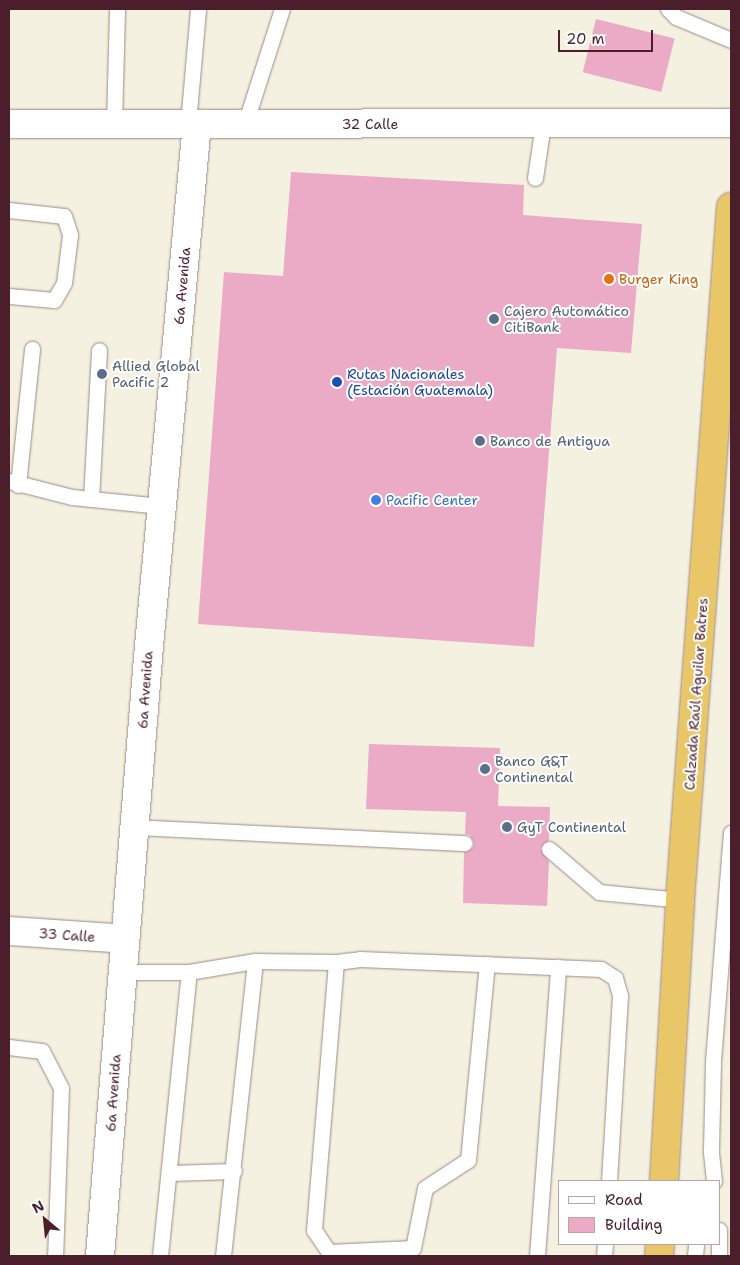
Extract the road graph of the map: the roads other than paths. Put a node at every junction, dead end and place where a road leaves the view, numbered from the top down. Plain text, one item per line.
1 (117, 9) edge
2 (198, 9) edge
3 (282, 9) edge
4 (668, 9) edge
5 (731, 40) edge
6 (731, 123) edge
7 (9, 124) edge
8 (114, 124) junction
9 (192, 124) junction
10 (245, 124) junction
11 (542, 124) junction
12 (536, 178) dead end
13 (731, 207) edge
14 (9, 210) edge
15 (9, 296) edge
16 (32, 349) dead end
17 (99, 350) dead end
18 (13, 483) edge
19 (92, 499) junction
20 (161, 506) junction
21 (134, 828) junction
22 (731, 833) edge
23 (465, 843) dead end
24 (549, 849) dead end
25 (680, 900) junction
26 (9, 931) edge
27 (125, 939) junction
28 (255, 961) junction
29 (336, 962) junction
30 (487, 964) junction
31 (558, 967) junction
32 (122, 972) junction
33 (189, 972) junction
34 (9, 1047) edge
35 (711, 1150) junction
36 (234, 1171) junction
37 (169, 1173) junction
38 (609, 1180) edge
39 (664, 1180) edge
40 (706, 1180) edge
41 (714, 1180) edge
42 (55, 1256) edge
43 (100, 1256) edge
44 (160, 1256) edge
45 (223, 1256) edge
46 (537, 1256) edge

1 - 8 lane
2 - 9 lane
3 - 10 lane
4 - 5 lane
6 - 11 street, 32 Calle
7 - 8 street, 32 Calle
8 - 9 street, 32 Calle
9 - 10 street, 32 Calle
9 - 20 street, 6a Avenida
10 - 11 street, 32 Calle
11 - 12 lane
13 - 25 highway, Calzada Raúl Aguilar Batres
14 - 15 lane
16 - 18 lane
17 - 19 lane
18 - 19 lane
19 - 20 lane
20 - 21 street, 6a Avenida
21 - 23 lane
21 - 27 street, 6a Avenida
22 - 35 lane
24 - 25 lane
25 - 39 highway, Calzada Raúl Aguilar Batres
26 - 27 street, 33 Calle
27 - 32 street, 6a Avenida
28 - 29 lane
28 - 33 lane
28 - 36 lane
29 - 30 lane
29 - 30 lane
30 - 31 lane
31 - 38 lane
31 - 46 lane
32 - 33 lane
32 - 43 street, 6a Avenida
33 - 37 lane
34 - 42 lane
35 - 40 lane
35 - 41 lane
36 - 37 lane
36 - 45 lane
37 - 44 lane

